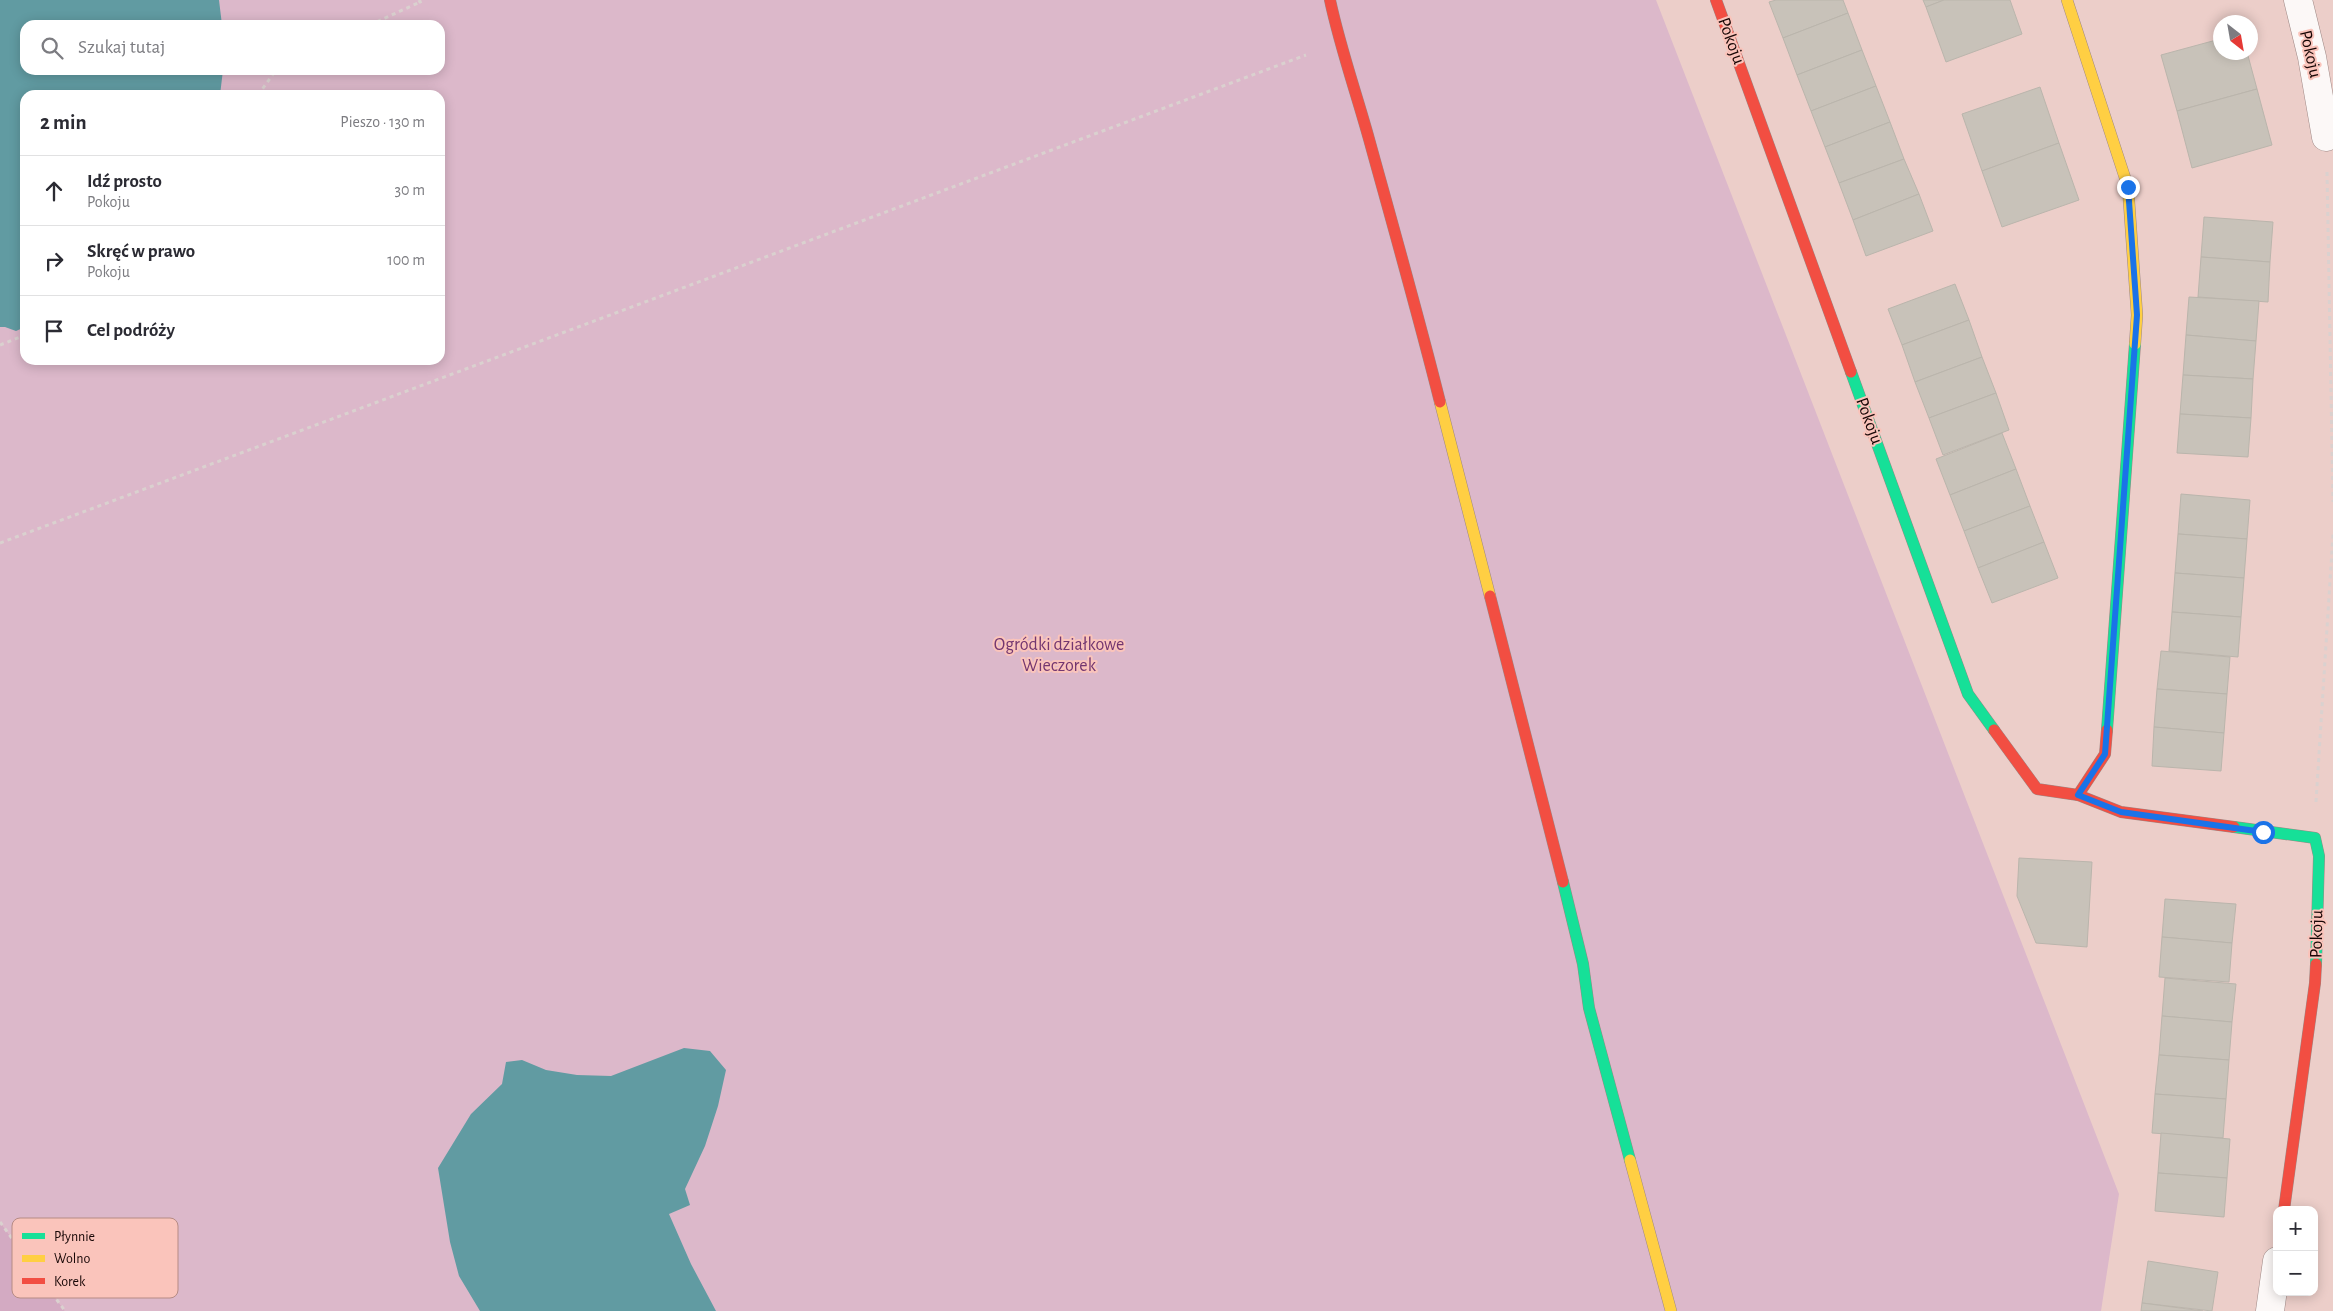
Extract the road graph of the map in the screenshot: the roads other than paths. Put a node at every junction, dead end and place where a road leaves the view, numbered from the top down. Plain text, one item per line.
1 (1330, 0) edge
2 (1716, 0) edge
3 (2067, 0) edge
4 (2298, 0) edge
5 (2326, 137) road end
6 (2078, 795) junction
7 (2285, 1206) edge
8 (2273, 1290) edge
9 (1671, 1311) edge
10 (2270, 1311) edge

1 - 9 street
2 - 6 street, Pokoju
3 - 6 street
4 - 5 street, Pokoju
6 - 7 street, Pokoju
8 - 10 street

